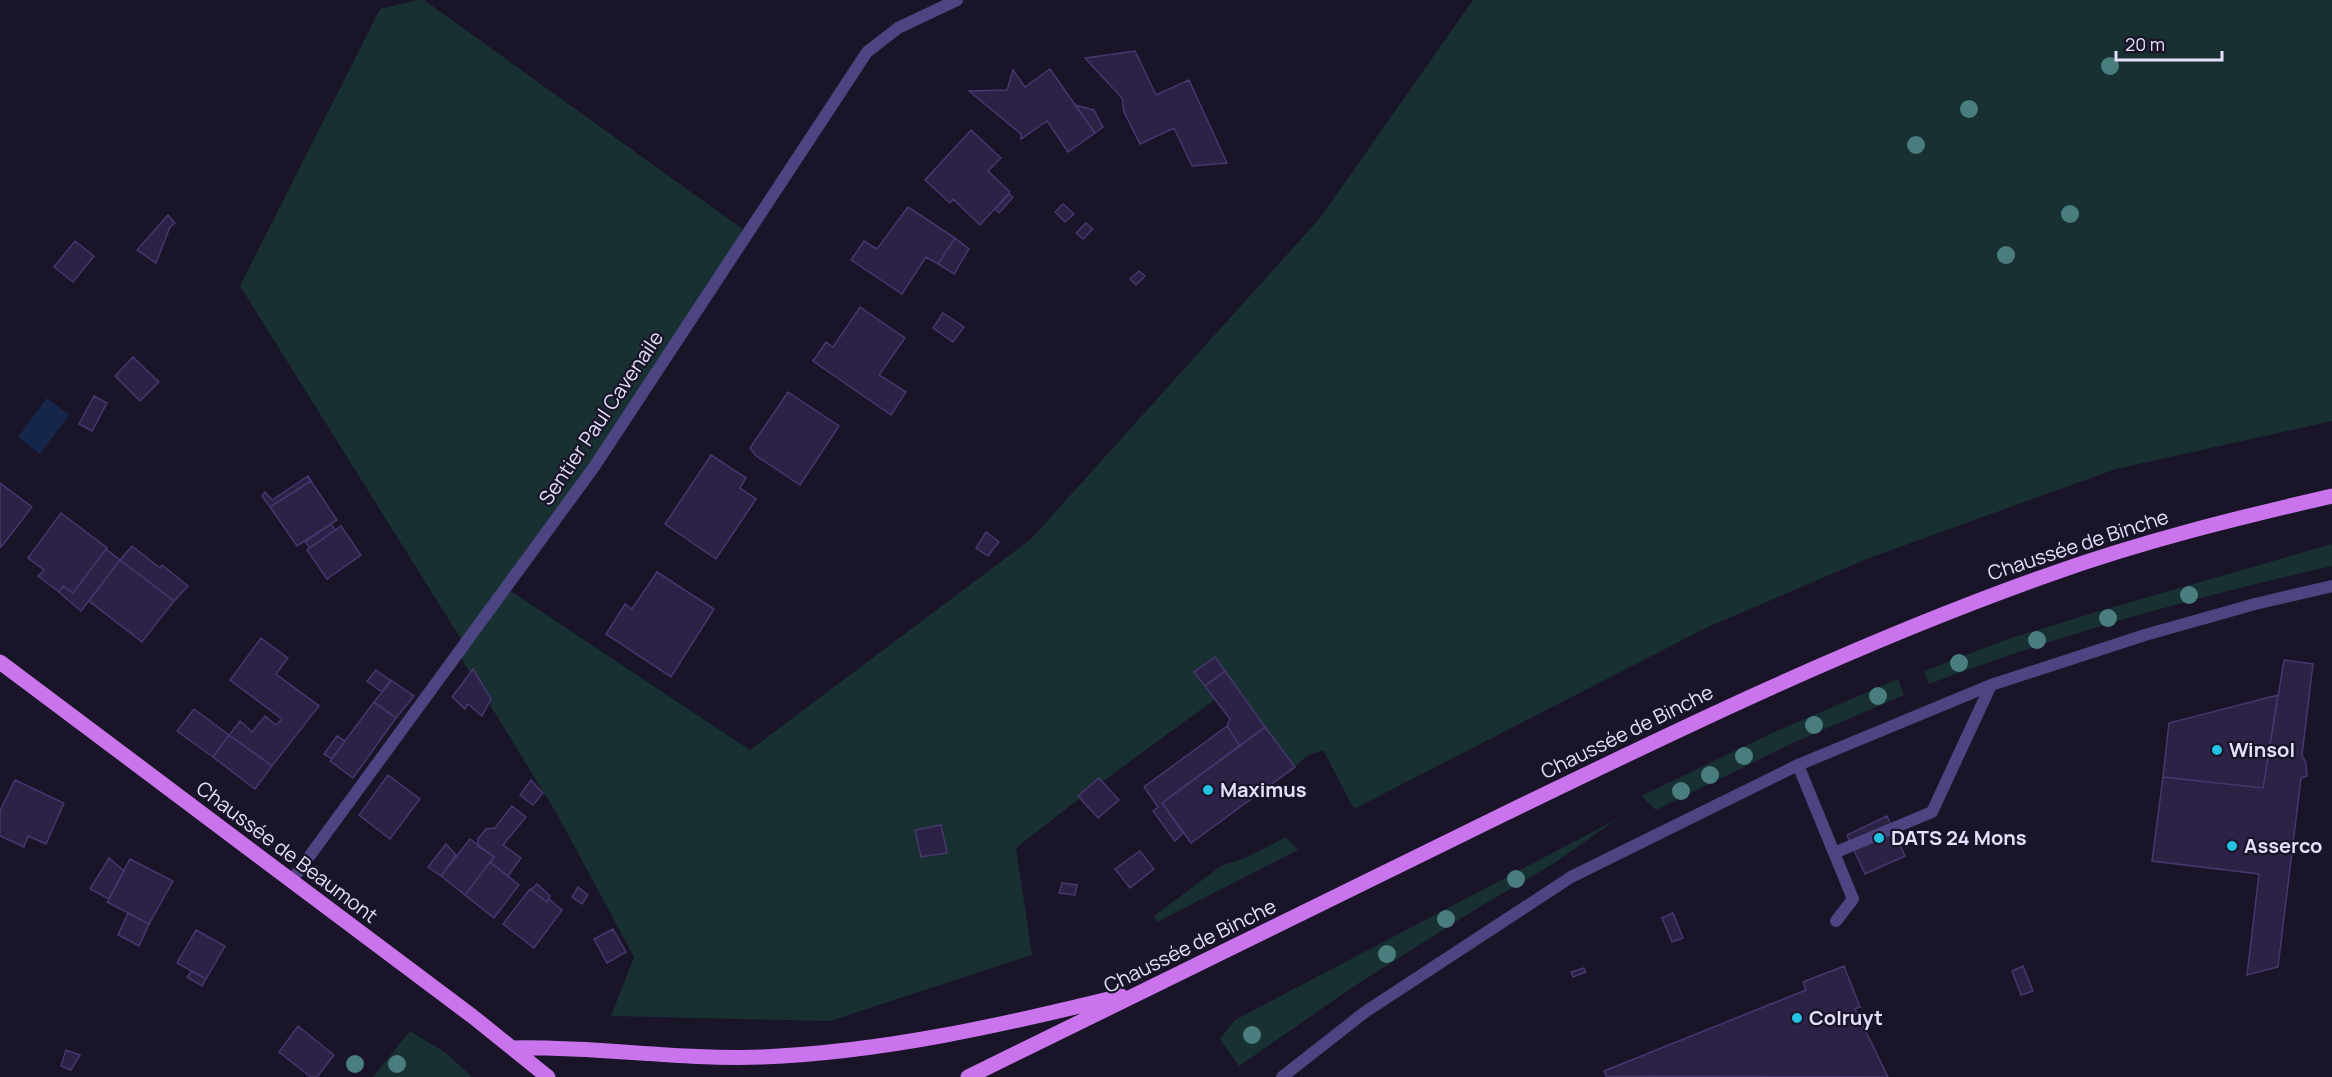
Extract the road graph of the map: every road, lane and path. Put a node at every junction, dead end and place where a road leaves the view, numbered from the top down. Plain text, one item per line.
1 (957, 0) edge
2 (2332, 496) edge
3 (2332, 586) edge
4 (0, 662) edge
5 (1991, 685) junction
6 (1798, 765) junction
7 (1834, 853) junction
8 (292, 880) junction
9 (1836, 921) dead end
10 (1151, 989) junction
11 (512, 1048) junction
12 (548, 1077) edge
13 (968, 1077) edge
14 (1282, 1077) edge

1 - 8 street, Sentier Paul Cavenaile
2 - 10 main road, Chaussée de Binche
3 - 5 street
4 - 8 main road, Chaussée de Beaumont
5 - 6 street
5 - 7 street
6 - 7 street
6 - 14 street
7 - 9 street
8 - 11 main road, Chaussée de Beaumont
10 - 11 main road
10 - 13 main road, Chaussée de Binche
11 - 12 main road, Chaussée de Beaumont

